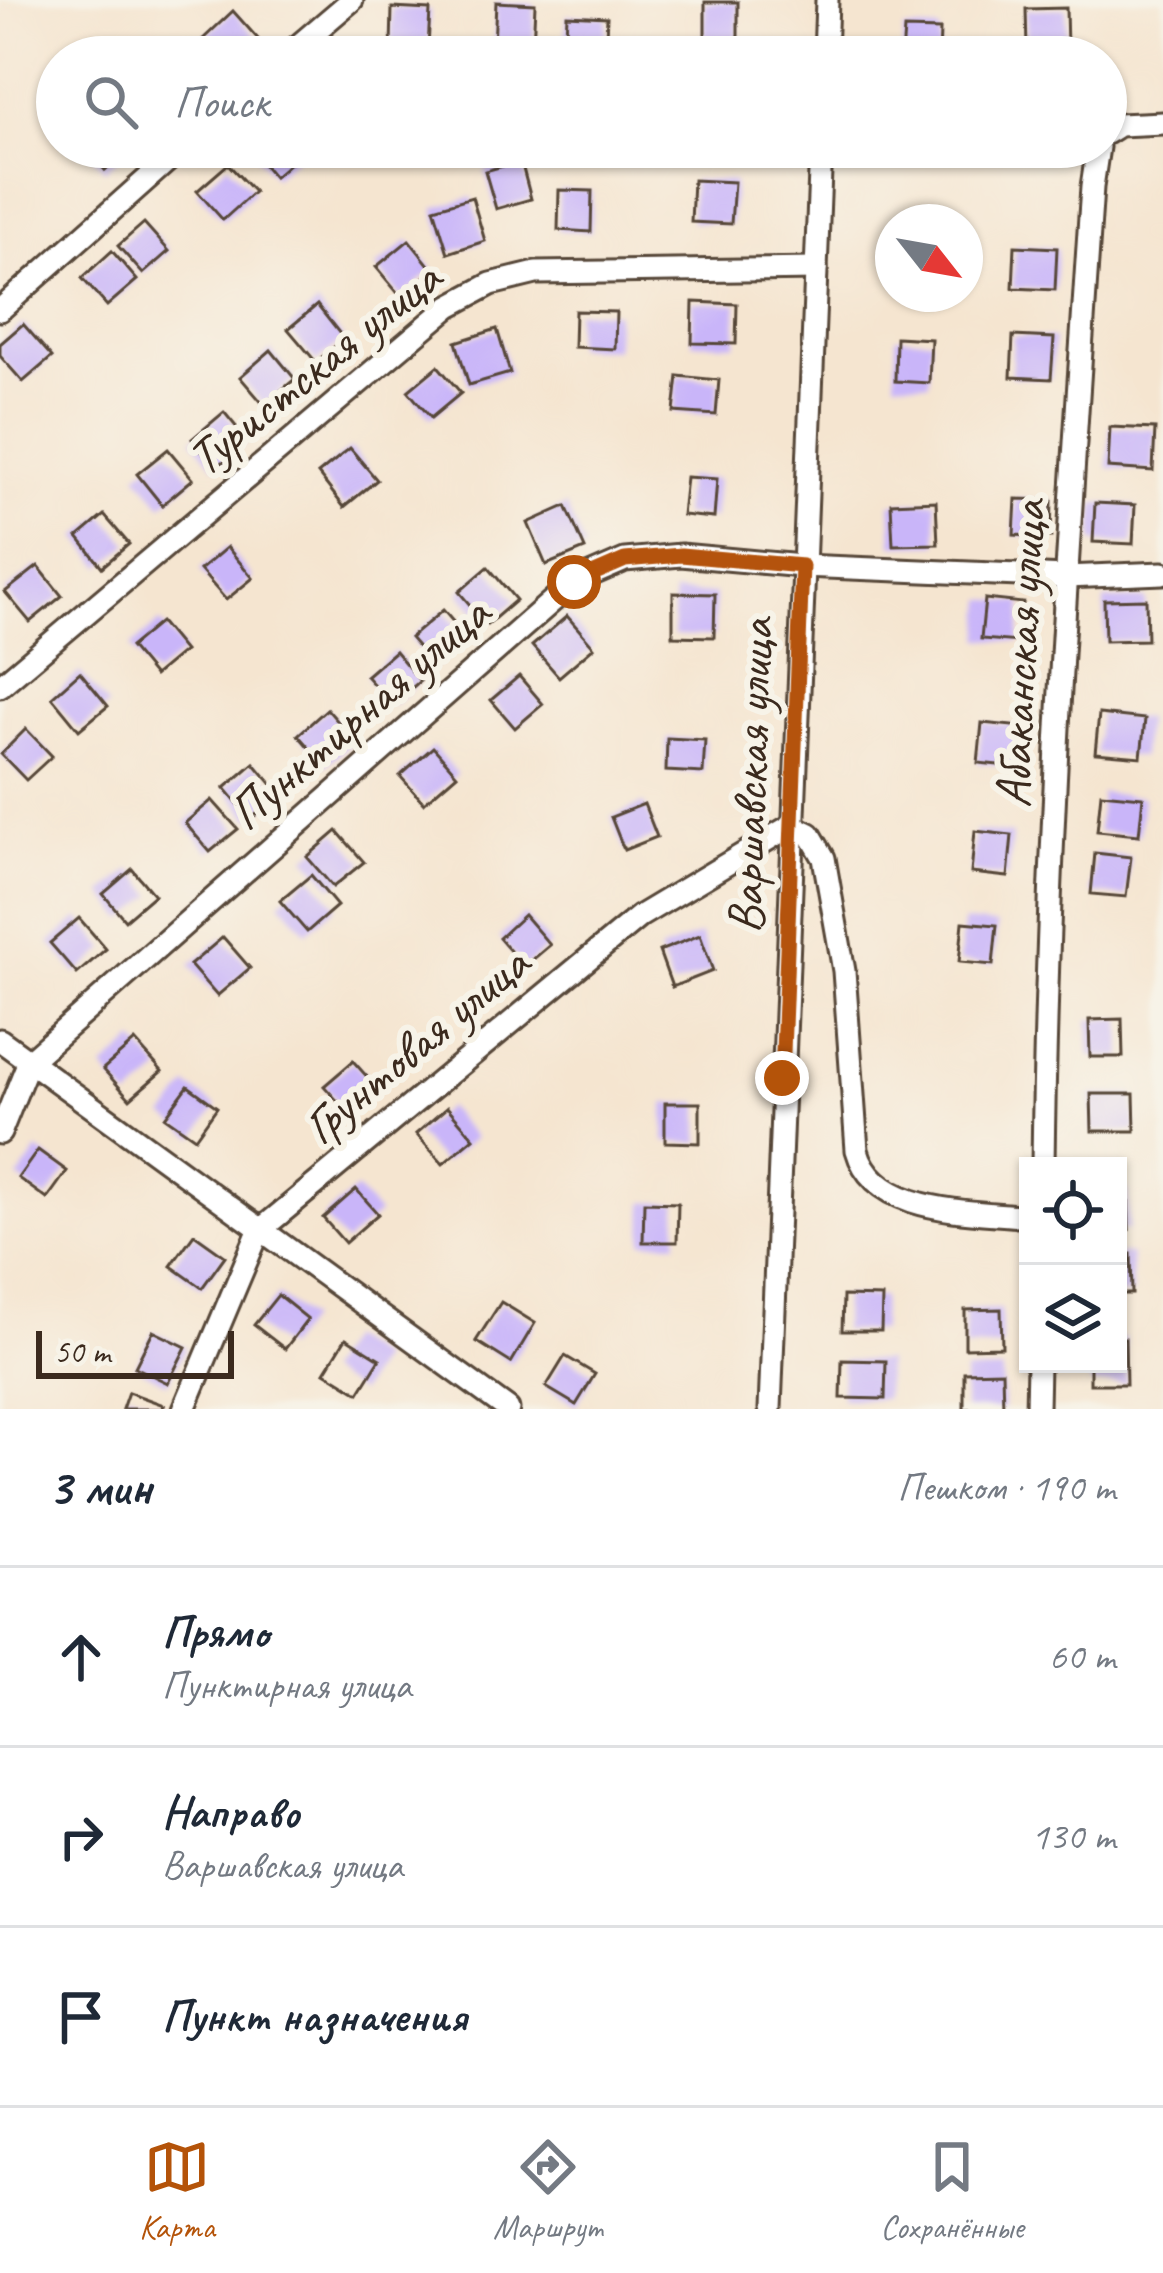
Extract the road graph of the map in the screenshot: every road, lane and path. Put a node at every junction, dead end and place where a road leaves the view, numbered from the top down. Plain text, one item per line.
1 (352, 0) edge
2 (827, 0) edge
3 (310, 36) edge
4 (825, 36) edge
5 (1163, 123) edge
6 (1127, 125) edge
7 (159, 168) edge
8 (820, 168) edge
9 (1094, 168) edge
10 (816, 269) junction
11 (0, 310) edge
12 (802, 566) junction
13 (1163, 573) edge
14 (1066, 577) junction
15 (0, 686) edge
16 (792, 825) junction
17 (0, 1040) edge
18 (29, 1061) junction
19 (0, 1133) edge
20 (1043, 1157) edge
21 (1019, 1216) edge
22 (259, 1231) junction
23 (1038, 1373) edge
24 (473, 1399) edge
25 (184, 1409) edge
26 (508, 1409) edge
27 (770, 1409) edge
28 (1037, 1409) edge

1 - 3 street
2 - 4 street
5 - 6 street
7 - 11 street
8 - 10 street, Варшавская улица
9 - 14 street, Абаканская улица
10 - 12 street, Варшавская улица
10 - 15 street, Туристская улица
12 - 14 street, Пунктирная улица
12 - 16 street, Варшавская улица
12 - 18 street, Пунктирная улица
13 - 14 street, Пунктирная улица
14 - 20 street, Абаканская улица
16 - 21 street
16 - 22 street, Грунтовая улица
16 - 27 street, Варшавская улица
17 - 18 street
18 - 19 street, Пунктирная улица
18 - 22 street
22 - 24 street
22 - 25 street, Грунтовая улица
23 - 28 street
24 - 26 street

